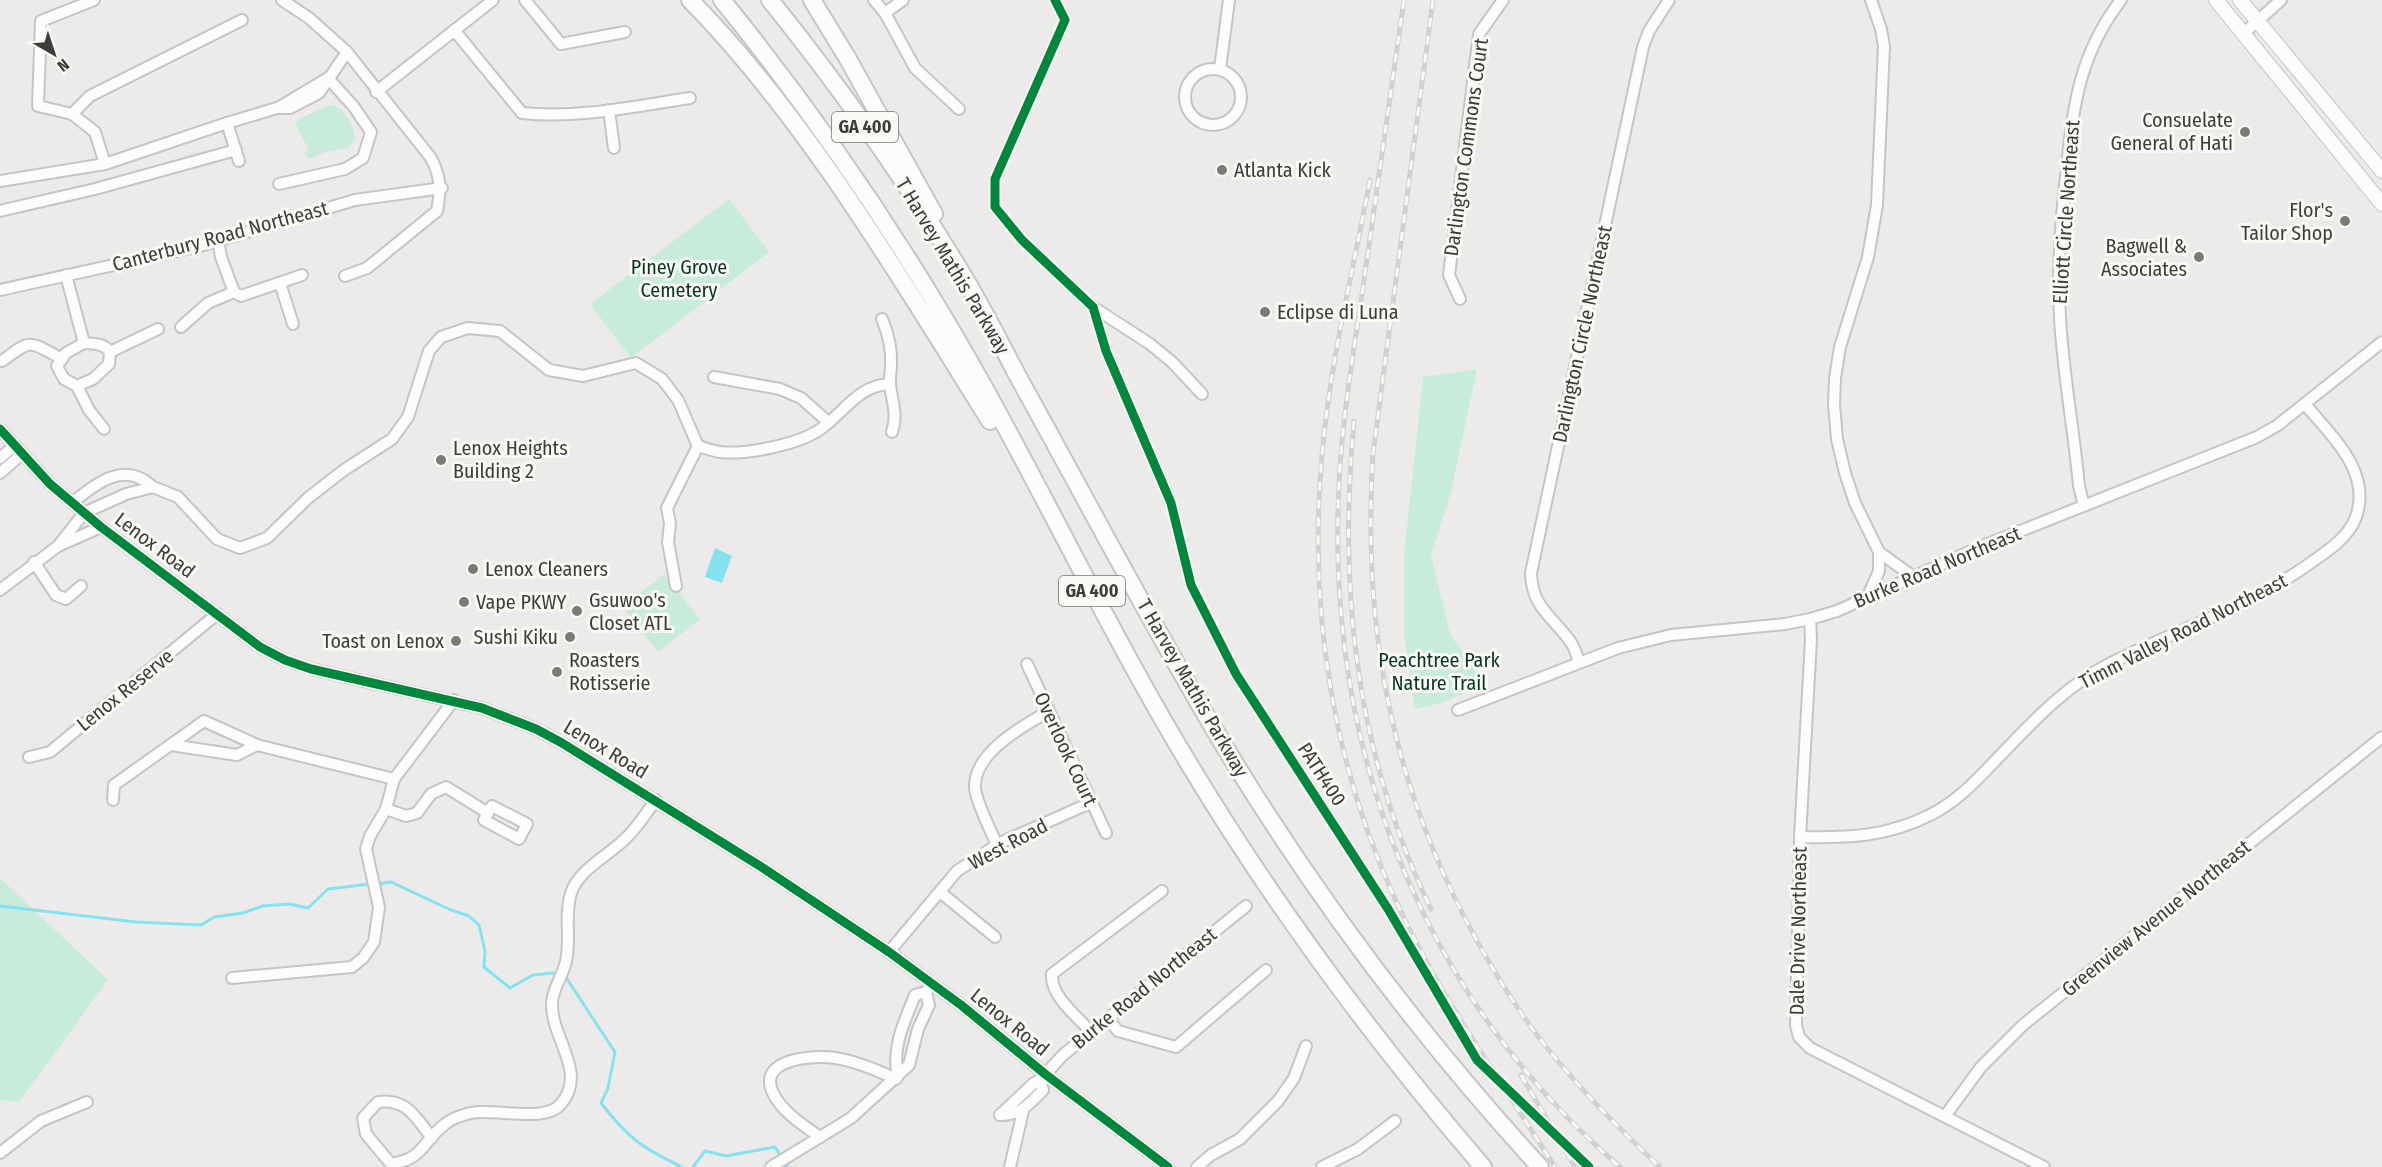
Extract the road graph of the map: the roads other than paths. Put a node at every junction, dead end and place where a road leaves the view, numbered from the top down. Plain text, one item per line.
1 (94, 0) edge
2 (493, 0) edge
3 (525, 0) edge
4 (690, 0) edge
5 (722, 0) edge
6 (770, 0) edge
7 (812, 0) edge
8 (874, 0) edge
9 (903, 0) edge
10 (1229, 0) edge
11 (1503, 0) edge
12 (1669, 0) edge
13 (2121, 0) edge
14 (2216, 0) edge
15 (2240, 0) edge
16 (2281, 0) edge
17 (285, 1) edge
18 (1870, 2) edge
19 (885, 14) junction
20 (242, 20) dead end
21 (2256, 21) junction
22 (454, 30) junction
23 (625, 32) dead end
24 (2243, 34) junction
25 (347, 52) junction
26 (1220, 69) junction
27 (328, 78) junction
28 (376, 92) junction
29 (690, 98) dead end
30 (959, 109) dead end
31 (609, 110) junction
32 (72, 114) junction
33 (227, 123) junction
34 (614, 148) dead end
35 (105, 164) junction
36 (2382, 171) edge
37 (0, 181) edge
38 (279, 184) dead end
39 (442, 188) junction
40 (2382, 204) edge
41 (0, 211) edge
42 (218, 240) junction
43 (954, 259) junction
44 (66, 275) junction
45 (302, 275) dead end
46 (345, 276) dead end
47 (280, 283) junction
48 (0, 290) edge
49 (234, 292) junction
50 (1460, 299) dead end
51 (1093, 307) dead end
52 (882, 319) dead end
53 (293, 324) dead end
54 (181, 327) dead end
55 (158, 329) dead end
56 (2382, 342) edge
57 (84, 344) junction
58 (110, 352) junction
59 (62, 359) junction
60 (2, 361) dead end
61 (714, 377) dead end
62 (890, 384) junction
63 (77, 386) junction
64 (1202, 394) dead end
65 (2305, 404) junction
66 (828, 422) junction
67 (0, 429) edge
68 (105, 429) dead end
69 (892, 432) dead end
70 (698, 446) junction
71 (18, 450) junction
72 (0, 458) edge
73 (0, 473) edge
74 (122, 474) junction
75 (153, 487) junction
76 (126, 494) junction
77 (72, 503) junction
78 (2084, 506) junction
79 (84, 513) junction
80 (101, 527) junction
81 (1060, 532) junction
82 (58, 546) junction
83 (1879, 552) junction
84 (34, 562) junction
85 (1912, 576) junction
86 (81, 586) dead end
87 (676, 586) dead end
88 (0, 590) edge
89 (1868, 596) junction
90 (217, 614) junction
91 (1810, 620) junction
92 (1579, 662) junction
93 (1027, 664) dead end
94 (454, 700) junction
95 (1458, 710) dead end
96 (1049, 711) junction
97 (2382, 736) edge
98 (171, 745) junction
99 (257, 745) junction
100 (29, 757) dead end
101 (394, 779) junction
102 (113, 800) dead end
103 (656, 800) junction
104 (1090, 803) junction
105 (386, 809) junction
106 (488, 813) dead end
107 (1106, 833) dead end
108 (1800, 837) junction
109 (997, 845) junction
110 (1162, 891) dead end
111 (940, 892) junction
112 (1246, 906) dead end
113 (995, 937) dead end
114 (890, 952) junction
115 (1266, 970) dead end
116 (232, 978) dead end
117 (929, 988) junction
118 (1107, 1018) junction
119 (904, 1023) junction
120 (918, 1029) junction
121 (1091, 1032) junction
122 (1306, 1046) dead end
123 (897, 1077) junction
124 (1043, 1077) junction
125 (87, 1102) dead end
126 (1945, 1116) junction
127 (1395, 1121) dead end
128 (820, 1137) junction
129 (432, 1138) junction
130 (0, 1153) edge
131 (771, 1166) edge
132 (1010, 1167) edge
133 (1168, 1167) edge
134 (1197, 1167) edge
135 (1322, 1167) edge
136 (1483, 1167) edge
137 (1540, 1167) edge
138 (2044, 1167) edge

1 - 32 street
2 - 22 street
3 - 23 street
4 - 81 highway
5 - 81 highway, T Harvey Mathis Parkway / GA 400
6 - 43 highway, T Harvey Mathis Parkway / GA 400
7 - 43 highway
8 - 19 street
9 - 19 street
10 - 26 street
11 - 50 street, Darlington Commons Court
12 - 92 street, Darlington Circle Northeast
13 - 78 street, Elliott Circle Northeast
14 - 24 main road
15 - 21 main road
16 - 21 street
17 - 25 street
18 - 83 street
19 - 30 street
20 - 32 street
21 - 24 street
21 - 36 main road
22 - 28 street
22 - 31 street
24 - 40 main road
25 - 27 street
25 - 28 street
26 - 26 street
27 - 33 street
27 - 38 street
28 - 39 street
29 - 31 street
31 - 34 street
32 - 35 street
33 - 35 street
33 - 41 street
35 - 37 street
39 - 42 street, Canterbury Road Northeast
39 - 46 street
42 - 44 street, Canterbury Road Northeast
42 - 49 street
43 - 137 highway, T Harvey Mathis Parkway / GA 400
44 - 48 street, Canterbury Road Northeast
44 - 57 street
45 - 47 street
47 - 49 street
47 - 53 street
49 - 54 street
51 - 64 street
52 - 62 street
55 - 58 street
56 - 65 street, Burke Road Northeast
57 - 58 street
57 - 59 street
58 - 63 street
59 - 60 street
59 - 63 street
61 - 66 street
62 - 66 street
62 - 69 street
63 - 68 street
65 - 78 street, Burke Road Northeast
65 - 108 street, Timm Valley Road Northeast
66 - 70 street
67 - 71 street, Lenox Road
70 - 75 street
70 - 87 street
71 - 72 street
71 - 73 street
71 - 77 street, Lenox Road
74 - 75 street
74 - 76 street
74 - 77 street
75 - 76 street
76 - 79 street
77 - 79 street, Lenox Road
78 - 85 street, Burke Road Northeast
79 - 80 street, Lenox Road
79 - 82 street
80 - 82 street
80 - 90 street, Lenox Road
81 - 136 highway, T Harvey Mathis Parkway / GA 400
82 - 84 street
83 - 85 street
83 - 89 street
84 - 86 street
84 - 88 street
85 - 89 street, Burke Road Northeast
89 - 91 street, Burke Road Northeast
90 - 94 street, Lenox Road
90 - 100 street, Lenox Reserve
91 - 92 street, Burke Road Northeast
91 - 108 street, Dale Drive Northeast
92 - 95 street, Burke Road Northeast
93 - 96 street, Overlook Court
94 - 101 street
94 - 103 street, Lenox Road
96 - 104 street, Overlook Court
96 - 109 street
97 - 126 street, Greenview Avenue Northeast
98 - 99 street
98 - 99 street
98 - 102 street
99 - 101 street
101 - 105 street
103 - 114 street, Lenox Road
103 - 129 street
104 - 107 street, Overlook Court
104 - 109 street, West Road
105 - 106 street
105 - 116 street
108 - 126 street, Dale Drive Northeast
109 - 111 street, West Road
110 - 121 street
111 - 113 street
111 - 114 street, West Road
112 - 118 street, Burke Road Northeast
114 - 117 street, Lenox Road
115 - 118 street
117 - 119 street
117 - 120 street
117 - 124 street, Lenox Road
118 - 121 street, Burke Road Northeast
119 - 120 street
119 - 123 street
120 - 123 street
121 - 124 street, Burke Road Northeast
122 - 134 street
123 - 128 street
123 - 128 street
124 - 132 street, Burke Road Northeast
124 - 133 street, Lenox Road
125 - 130 street
126 - 138 street, Dale Drive Northeast
127 - 135 street
128 - 131 street
129 - 129 street

